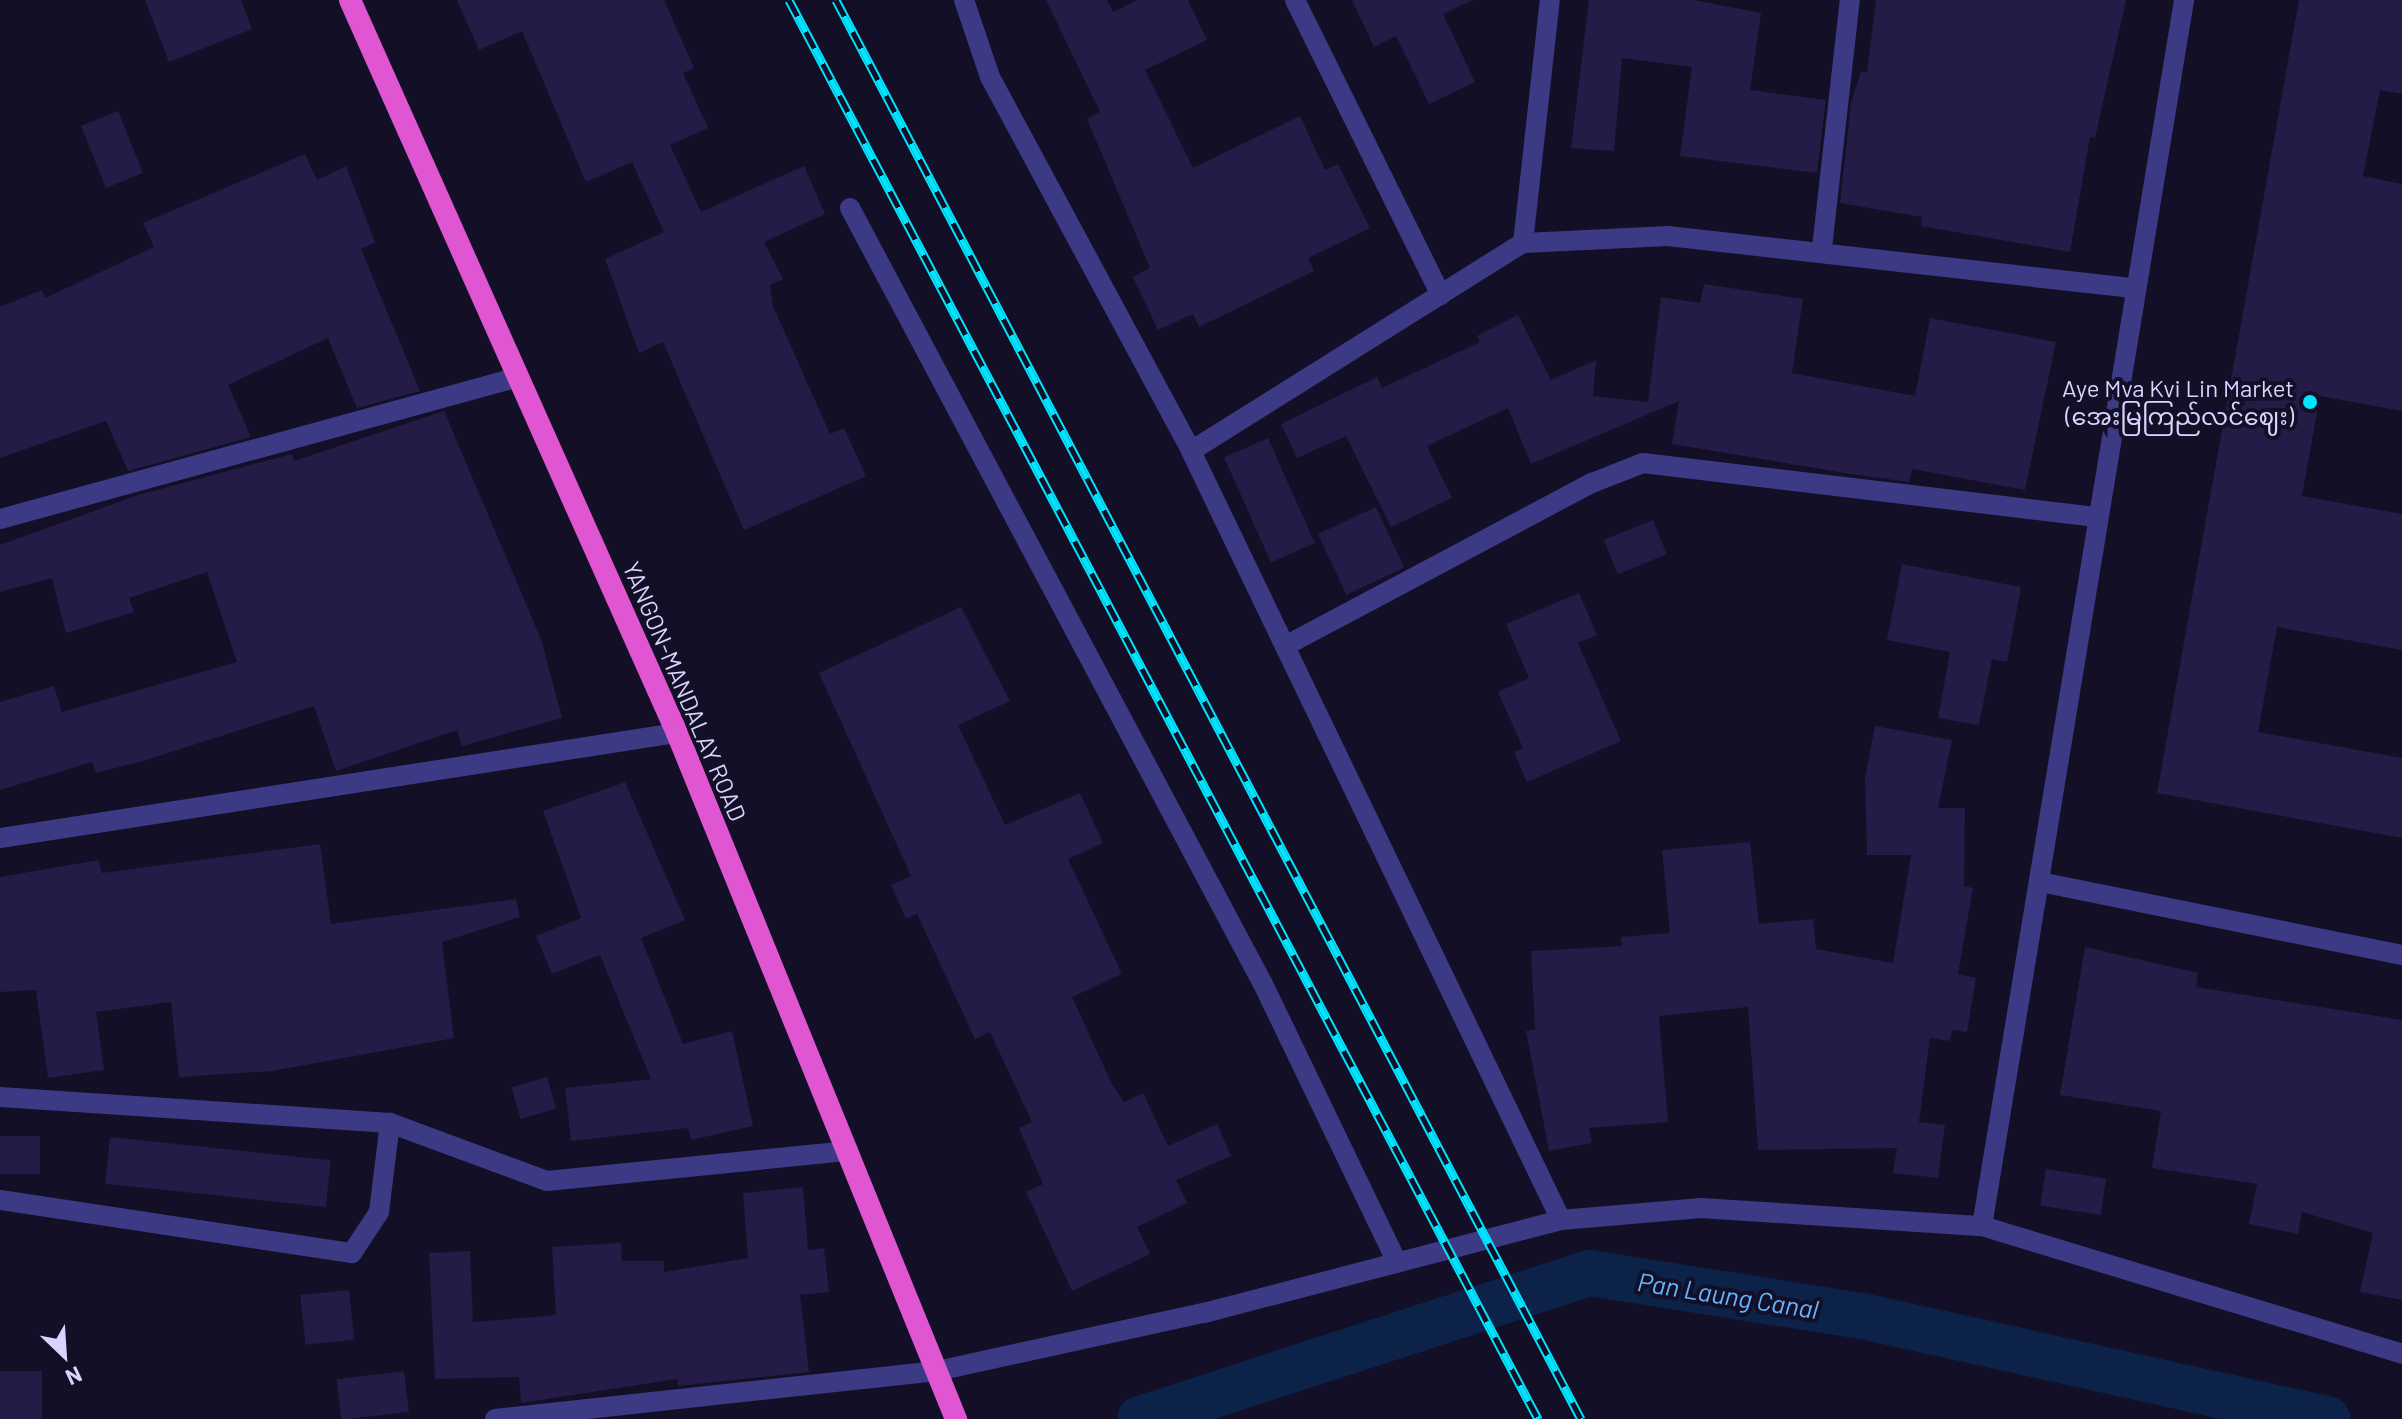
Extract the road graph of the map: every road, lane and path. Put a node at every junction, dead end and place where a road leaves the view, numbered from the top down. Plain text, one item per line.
1 (350, 0) edge
2 (964, 0) edge
3 (1295, 0) edge
4 (1550, 0) edge
5 (1850, 0) edge
6 (2184, 0) edge
7 (850, 208) dead end
8 (1523, 243) junction
9 (1822, 248) junction
10 (2133, 288) junction
11 (1441, 295) junction
12 (519, 377) junction
13 (1191, 451) junction
14 (2097, 517) junction
15 (0, 519) edge
16 (1285, 646) junction
17 (677, 733) junction
18 (0, 838) edge
19 (2040, 882) junction
20 (2402, 955) edge
21 (0, 1097) edge
22 (390, 1123) junction
23 (849, 1151) junction
24 (0, 1200) edge
25 (1561, 1220) junction
26 (1982, 1226) junction
27 (1397, 1262) junction
28 (2402, 1354) edge
29 (937, 1371) junction
30 (954, 1415) edge
31 (495, 1419) edge

1 - 12 highway, YANGON-MANDALAY ROAD
2 - 13 street
3 - 11 street
4 - 8 street
5 - 9 street
6 - 10 street
7 - 27 street
8 - 9 street
8 - 11 street
9 - 10 street
10 - 14 street
11 - 13 street
12 - 15 street
12 - 17 highway, YANGON-MANDALAY ROAD
13 - 16 street
14 - 16 street
14 - 19 street
16 - 25 street
17 - 18 street
17 - 23 highway, YANGON-MANDALAY ROAD
19 - 20 street
19 - 26 street
21 - 22 street
22 - 23 street
22 - 24 street
23 - 29 highway, YANGON-MANDALAY ROAD
25 - 26 street
25 - 27 street
26 - 28 street
27 - 29 street
29 - 30 highway, YANGON-MANDALAY ROAD
29 - 31 street

